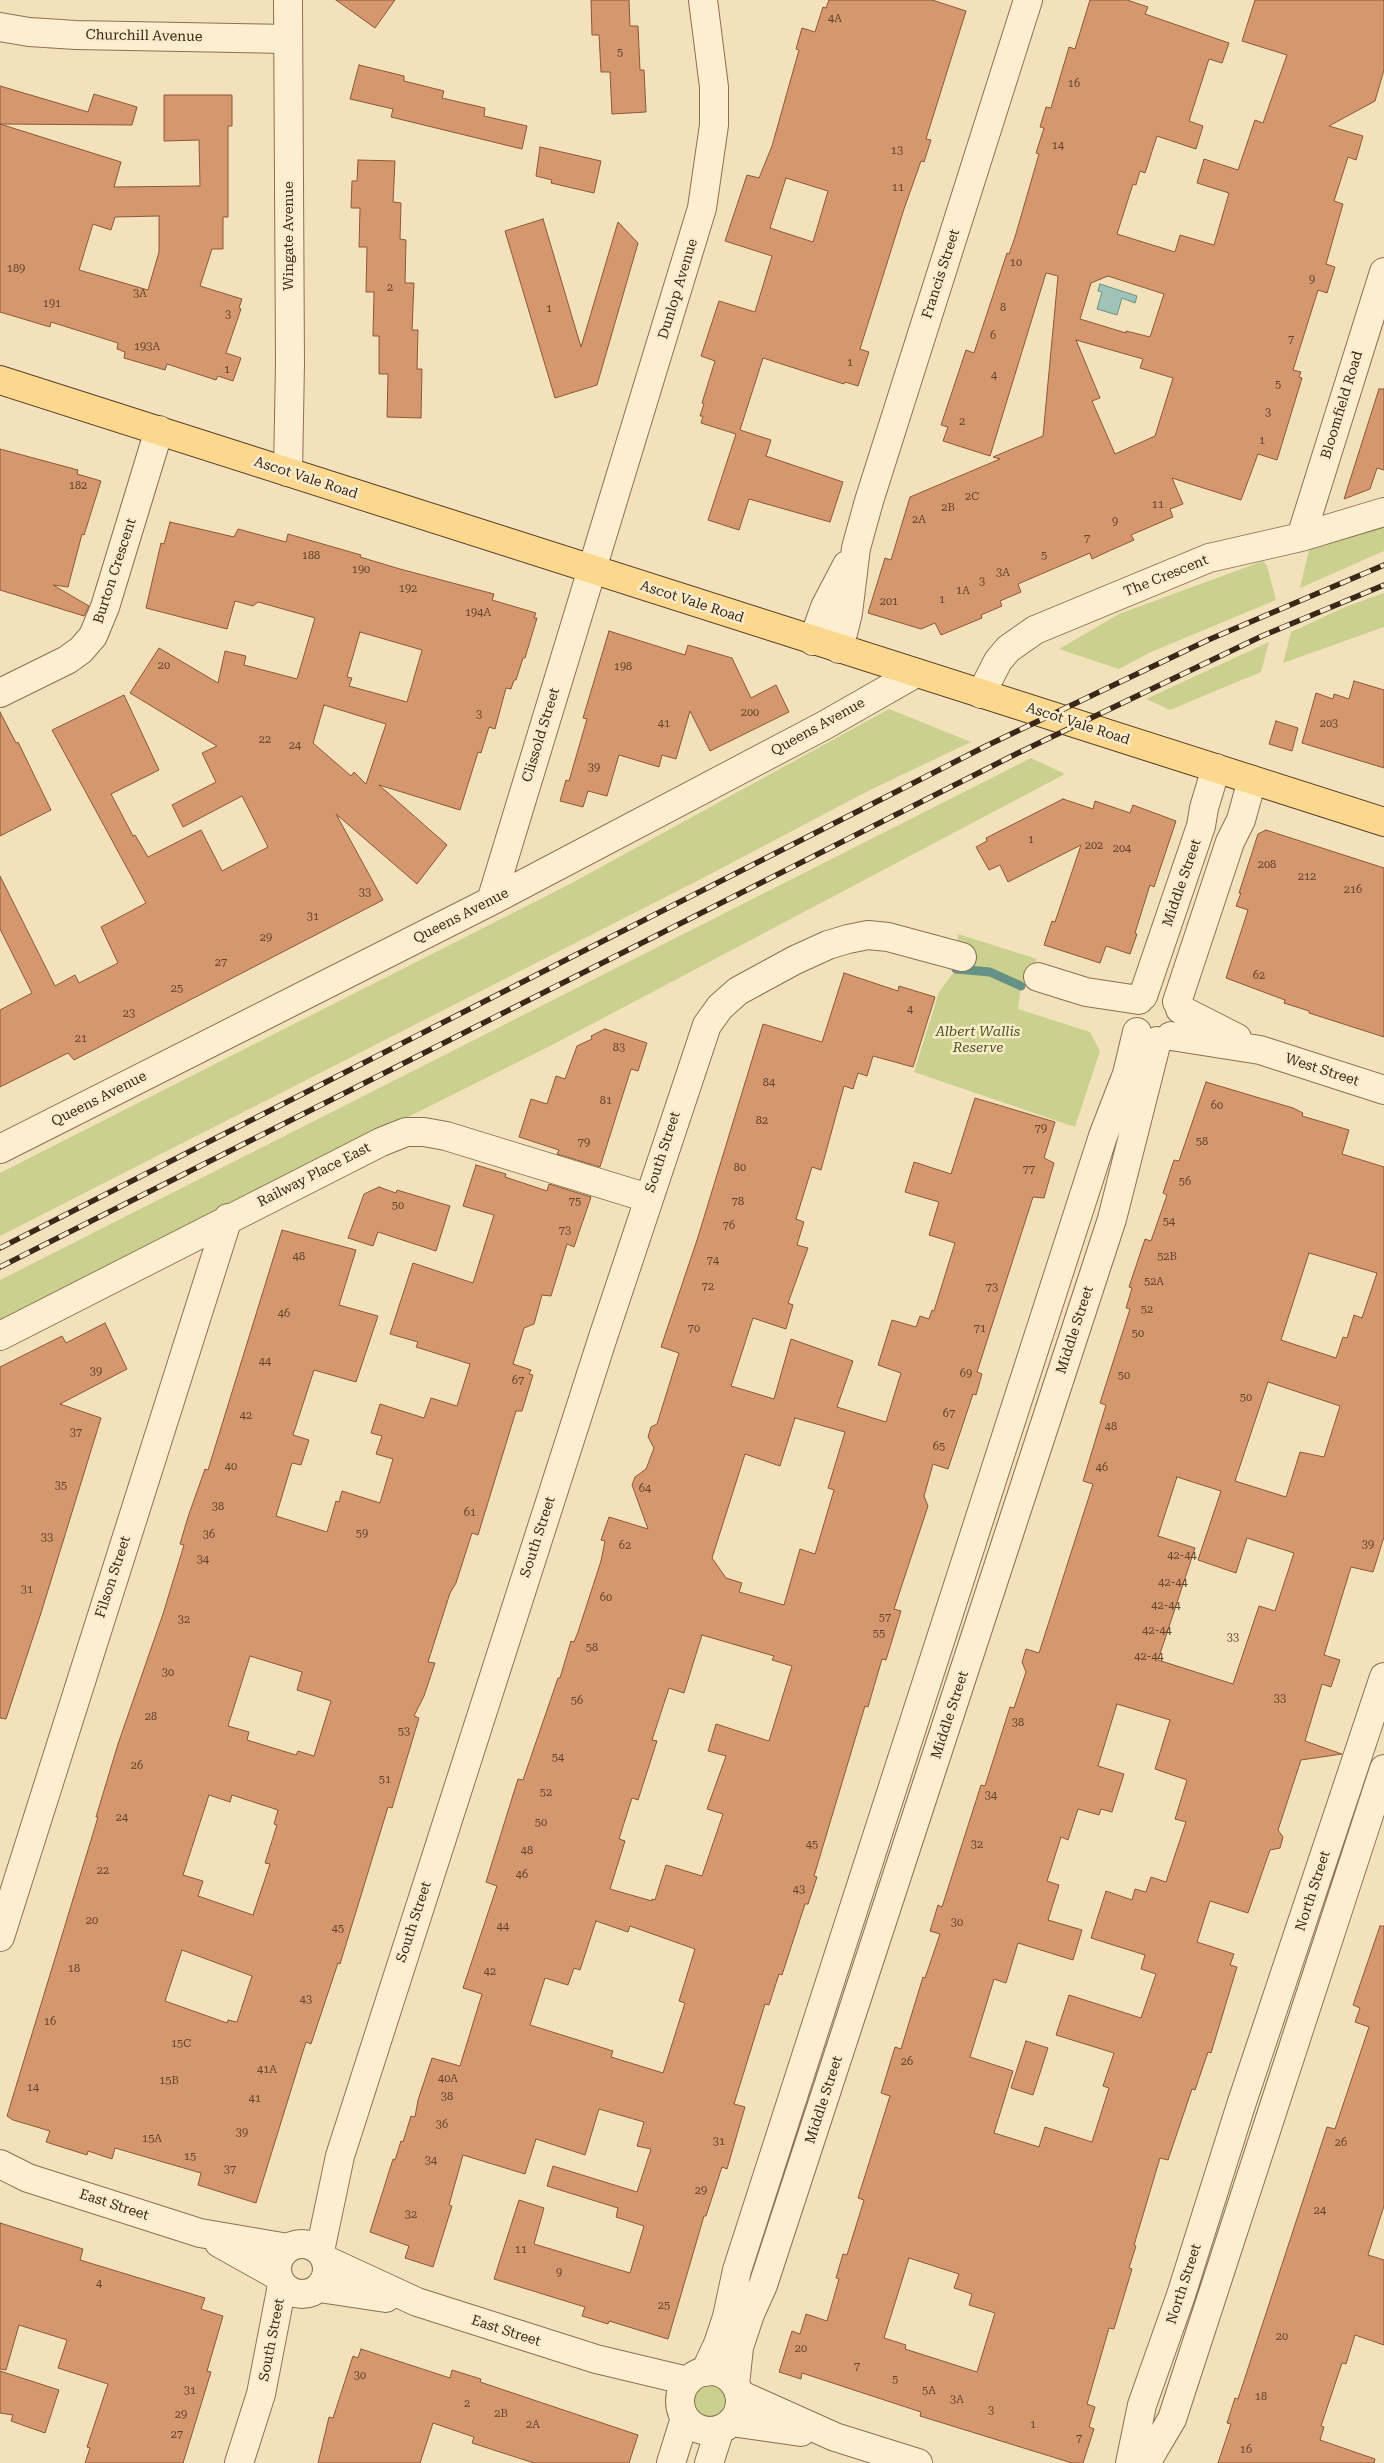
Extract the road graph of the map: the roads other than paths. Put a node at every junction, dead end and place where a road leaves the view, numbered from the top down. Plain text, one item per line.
1 (288, 0) edge
2 (703, 0) edge
3 (1028, 0) edge
4 (0, 27) edge
5 (288, 39) junction
6 (1384, 272) edge
7 (0, 380) edge
8 (159, 430) junction
9 (288, 472) junction
10 (1384, 512) edge
11 (1301, 537) junction
12 (856, 548) junction
13 (591, 570) junction
14 (814, 641) junction
15 (839, 649) junction
16 (916, 673) junction
17 (0, 693) edge
18 (981, 694) junction
19 (1216, 768) junction
20 (1252, 780) junction
21 (1384, 822) edge
22 (491, 901) junction
23 (962, 957) dead end
24 (1038, 977) dead end
25 (1178, 1006) junction
26 (1147, 1020) junction
27 (1260, 1050) junction
28 (1384, 1090) edge
29 (0, 1149) edge
30 (648, 1198) junction
31 (228, 1218) junction
32 (0, 1336) edge
33 (1384, 1677) edge
34 (1384, 1769) edge
35 (0, 1937) edge
36 (1241, 2105) junction
37 (1272, 2116) junction
38 (0, 2164) edge
39 (0, 2175) edge
40 (28, 2178) junction
41 (200, 2233) junction
42 (308, 2251) junction
43 (297, 2286) junction
44 (417, 2302) junction
45 (737, 2390) junction
46 (690, 2394) junction
47 (726, 2426) junction
48 (835, 2437) junction
49 (239, 2463) edge
50 (670, 2463) edge
51 (709, 2463) edge
52 (918, 2463) edge
53 (1130, 2463) edge
54 (1146, 2463) edge

1 - 5 street, Wingate Avenue
2 - 13 street, Dunlop Avenue
3 - 12 street, Francis Street
4 - 5 street, Churchill Avenue
5 - 9 street, Wingate Avenue
6 - 11 street, Bloomfield Road
7 - 8 main road, Ascot Vale Road
8 - 9 main road, Ascot Vale Road
8 - 17 street, Burton Crescent
9 - 13 main road, Ascot Vale Road
10 - 11 street, The Crescent
11 - 18 street, The Crescent
12 - 14 street, Francis Street
12 - 15 street, Francis Street
13 - 14 main road, Ascot Vale Road
13 - 22 street, Clissold Street
14 - 15 main road, Ascot Vale Road
15 - 16 main road, Ascot Vale Road
16 - 18 main road, Ascot Vale Road
16 - 22 street, Queens Avenue
18 - 19 main road, Ascot Vale Road
19 - 20 main road, Ascot Vale Road
19 - 26 street, Middle Street
20 - 21 main road, Ascot Vale Road
20 - 25 street
22 - 29 street, Queens Avenue
23 - 30 street, South Street
24 - 26 street, West Street
25 - 26 street
25 - 26 street, West Street
25 - 27 street, West Street
26 - 27 street, West Street
26 - 45 street, Middle Street
26 - 46 street, Middle Street
27 - 28 street, West Street
30 - 31 street, Railway Place East
30 - 42 street, South Street
31 - 32 street, Railway Place East
31 - 35 street, Filson Street
33 - 36 street, North Street
34 - 37 street
36 - 37 street
36 - 53 street, North Street
37 - 54 street
38 - 40 street, East Street
39 - 40 street, East Street
40 - 41 street, East Street
41 - 42 street, East Street
41 - 43 street, East Street
42 - 43 street
42 - 43 street
42 - 44 street, East Street
43 - 44 street, East Street
43 - 49 street, South Street
44 - 46 street, East Street
45 - 46 street
45 - 47 street
45 - 48 street
46 - 47 street
46 - 50 street, Middle Street
47 - 48 street
47 - 51 street
48 - 52 street

